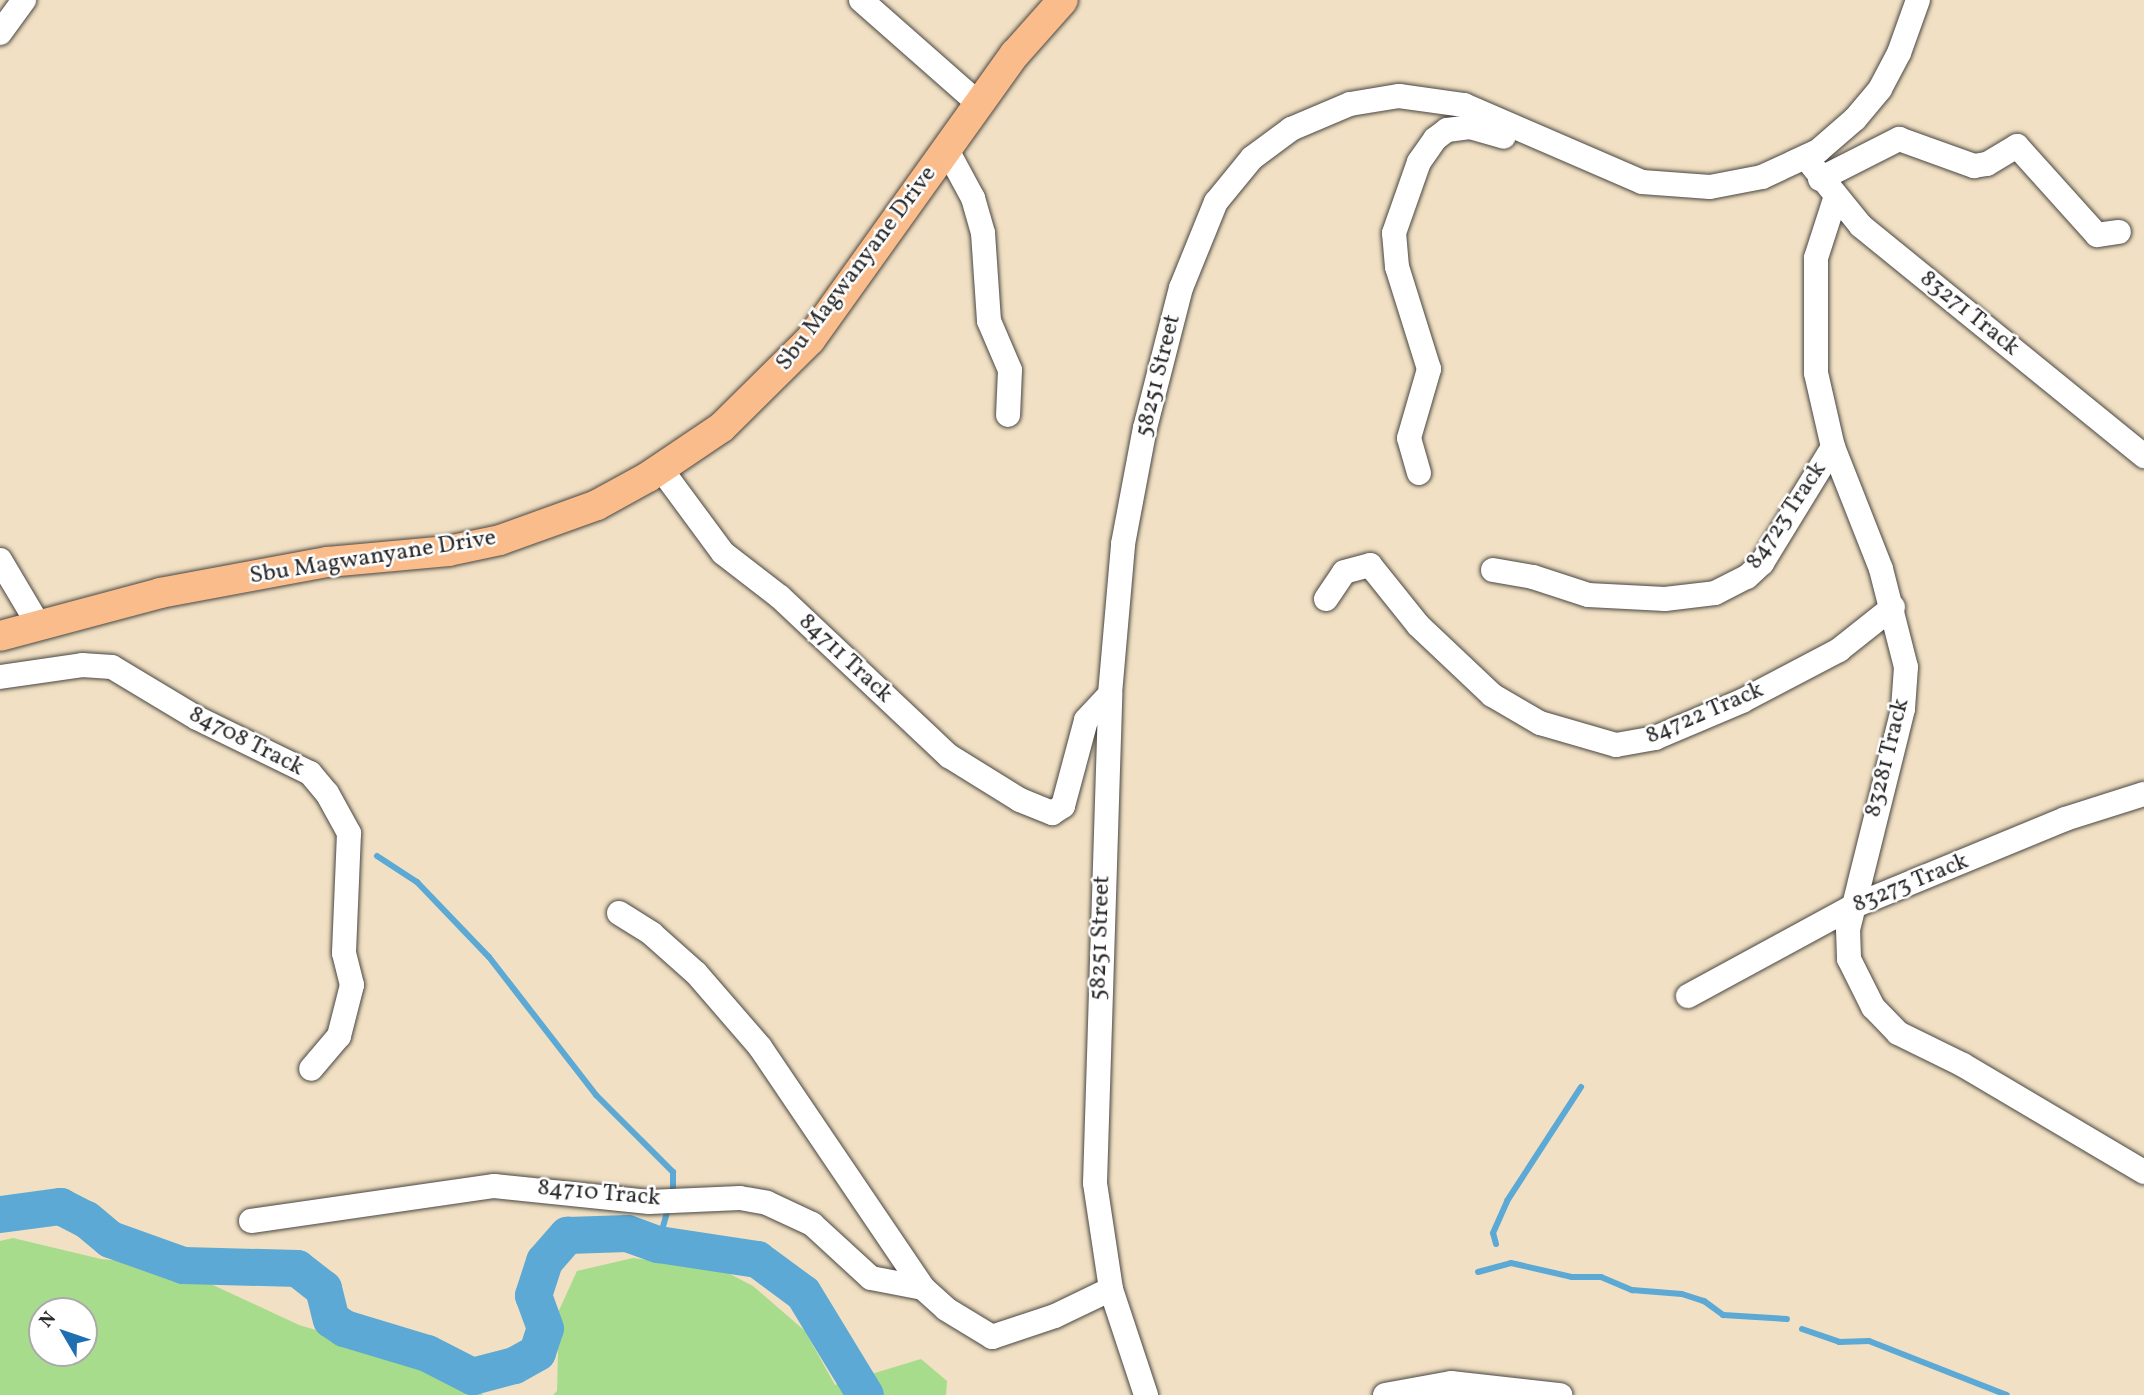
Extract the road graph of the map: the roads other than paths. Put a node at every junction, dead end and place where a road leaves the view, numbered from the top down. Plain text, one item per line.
1 (24, 0) edge
2 (861, 0) edge
3 (1063, 0) edge
4 (1918, 0) edge
5 (0, 33) edge
6 (979, 104) junction
7 (947, 150) junction
8 (1570, 152) junction
9 (1813, 168) junction
10 (1835, 199) junction
11 (2119, 232) dead end
12 (1008, 415) dead end
13 (1832, 447) junction
14 (2144, 456) edge
15 (661, 469) junction
16 (1419, 473) dead end
17 (0, 560) edge
18 (1493, 570) dead end
19 (1326, 599) dead end
20 (1893, 607) junction
21 (38, 624) junction
22 (0, 636) edge
23 (0, 677) edge
24 (1110, 694) junction
25 (2144, 794) edge
26 (1854, 906) junction
27 (620, 913) dead end
28 (1688, 996) dead end
29 (311, 1069) dead end
30 (2144, 1172) edge
31 (251, 1221) dead end
32 (922, 1288) junction
33 (1111, 1289) junction
34 (1146, 1395) edge
35 (1385, 1395) edge
36 (1560, 1395) edge

1 - 5 street
2 - 6 street
3 - 6 main road, Sbu Magwanyane Drive
4 - 9 street, 58251 Street
6 - 7 main road, Sbu Magwanyane Drive
7 - 12 street
7 - 15 main road, Sbu Magwanyane Drive
8 - 9 street, 58251 Street
8 - 16 street
8 - 24 street, 58251 Street
9 - 10 street, 83271 Track
9 - 11 street
10 - 13 street, 83281 Track
10 - 14 street, 83271 Track
13 - 18 street, 84723 Track
13 - 20 street, 83281 Track
15 - 21 main road, Sbu Magwanyane Drive
15 - 24 street, 84711 Track
17 - 21 street
19 - 20 street, 84722 Track
20 - 26 street, 83281 Track
21 - 22 main road, Sbu Magwanyane Drive
23 - 29 street, 84708 Track
24 - 33 street, 58251 Street
25 - 26 street, 83273 Track
26 - 28 street, 83273 Track
26 - 30 street, 83281 Track
27 - 32 street
31 - 32 street, 84710 Track
32 - 33 street
33 - 34 street, 58251 Street
35 - 36 street

